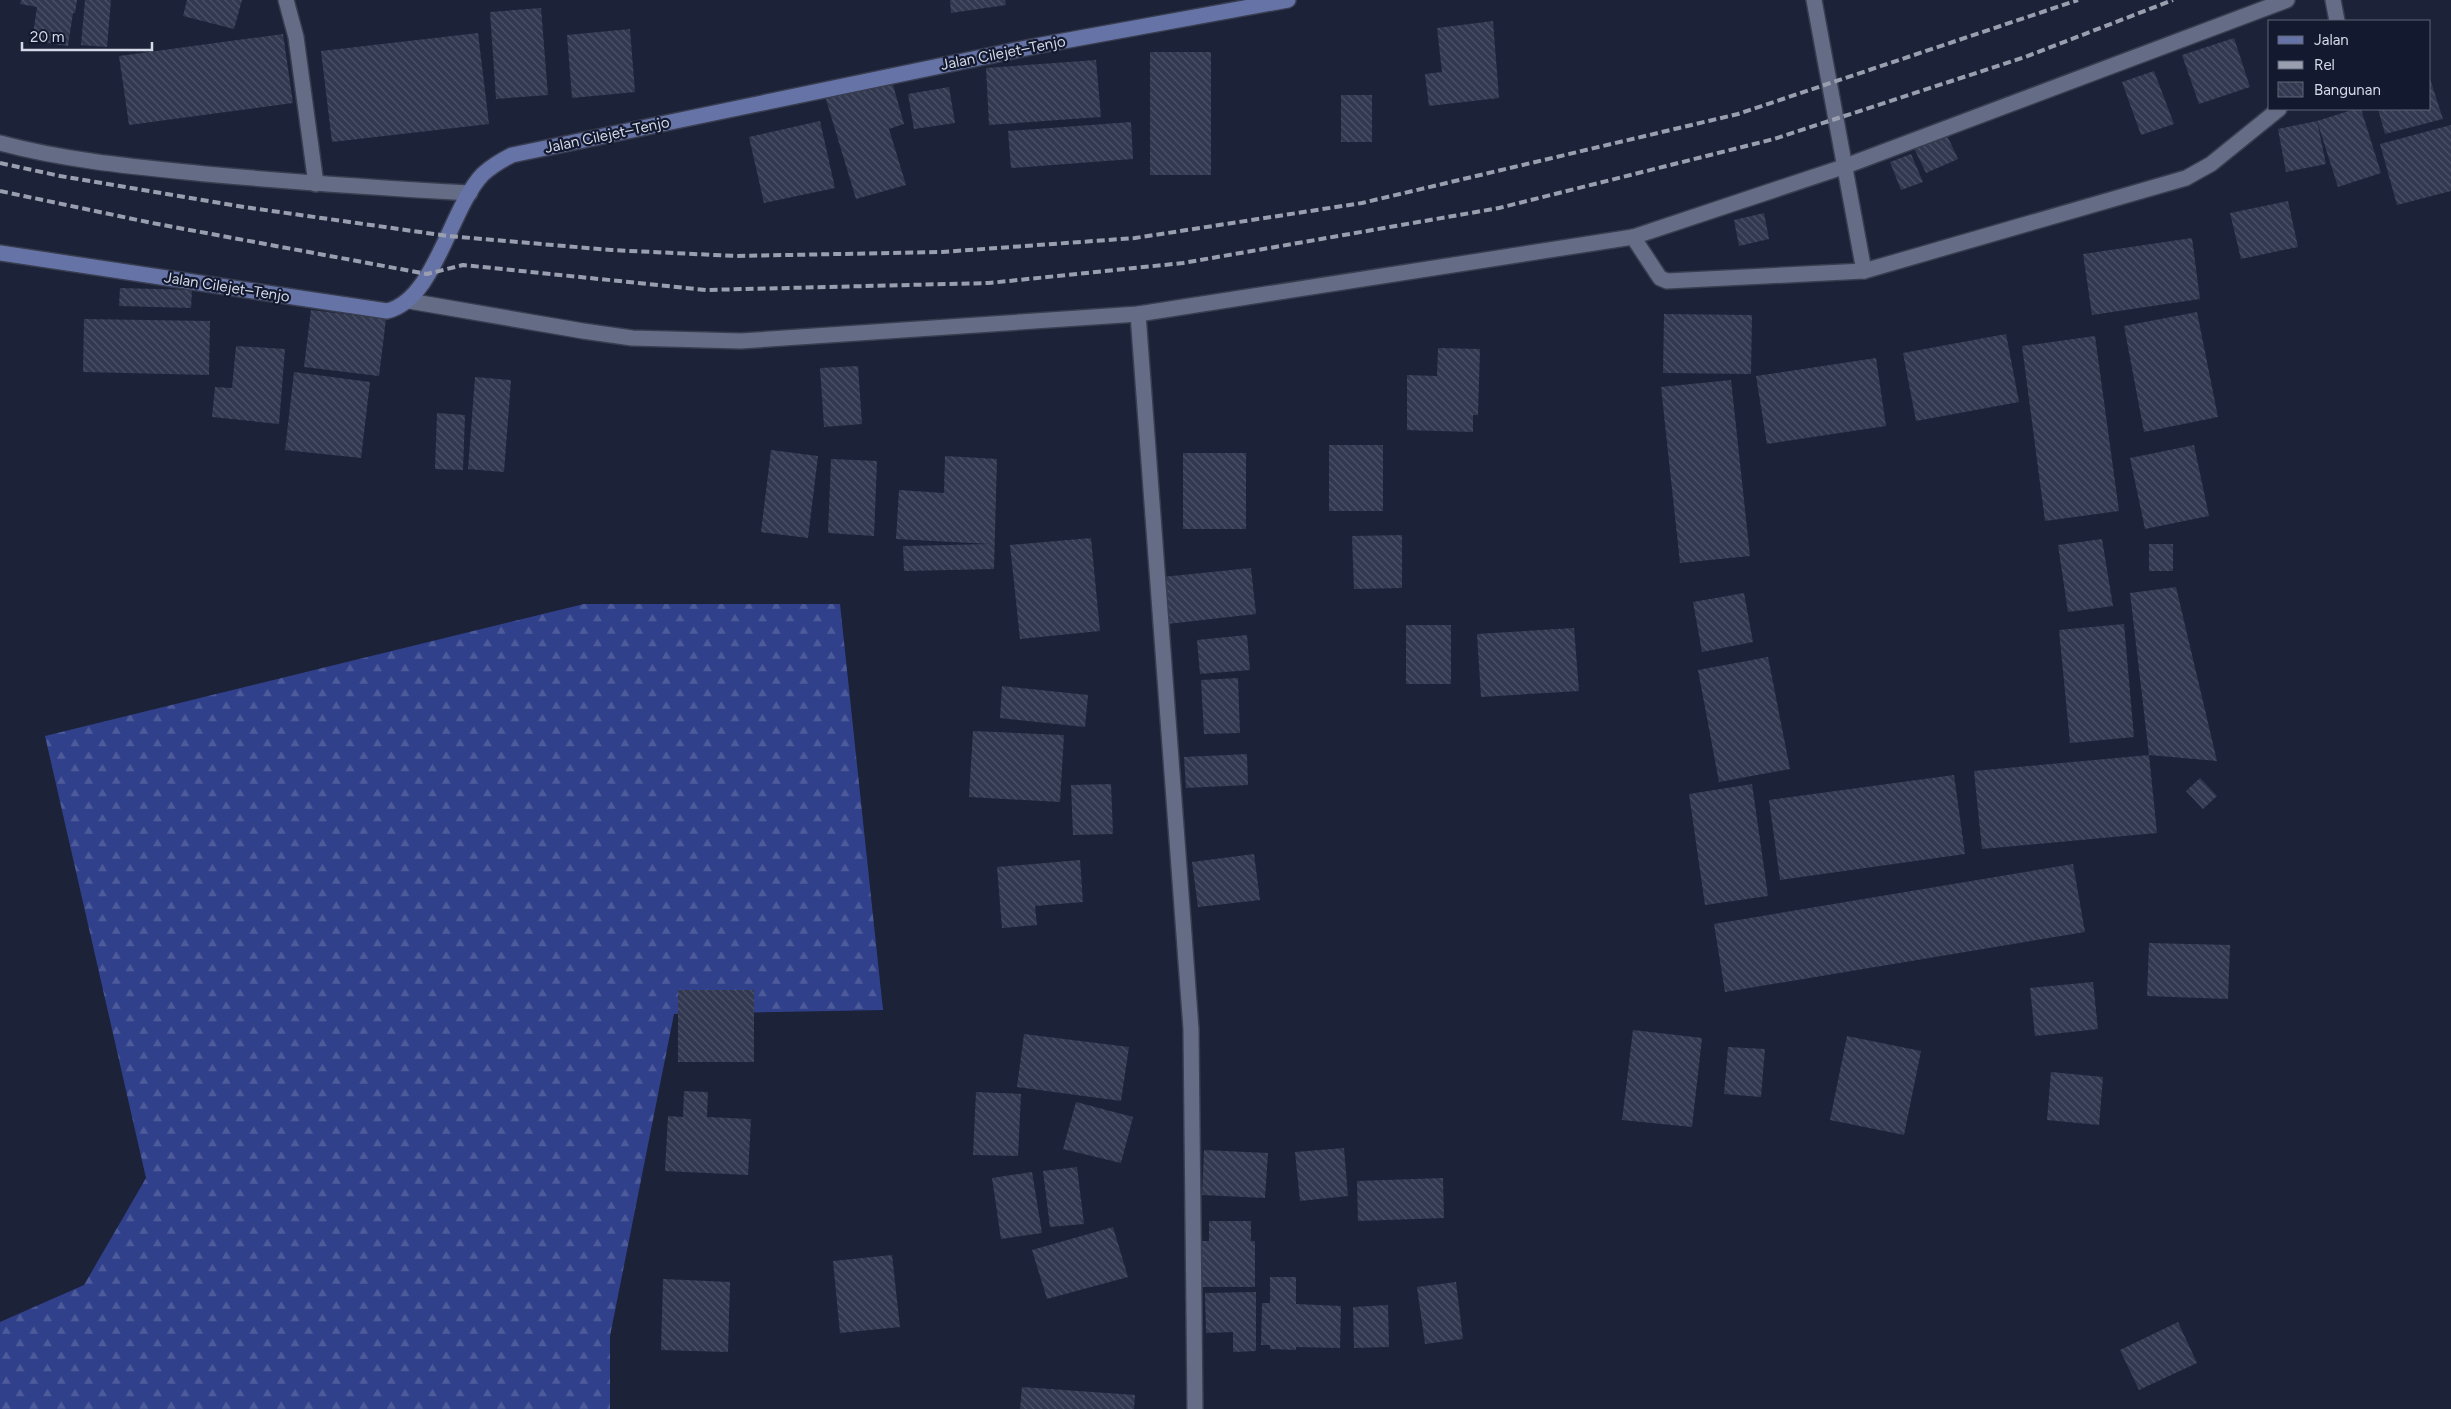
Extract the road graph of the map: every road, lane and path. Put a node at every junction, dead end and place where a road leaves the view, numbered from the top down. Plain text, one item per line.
1 (286, 0) edge
2 (1288, 0) edge
3 (1814, 0) edge
4 (2287, 0) edge
5 (2333, 0) edge
6 (2337, 20) edge
7 (2278, 110) edge
8 (0, 143) edge
9 (1843, 167) junction
10 (316, 184) junction
11 (470, 193) junction
12 (1632, 237) junction
13 (0, 253) edge
14 (1864, 271) junction
15 (409, 301) junction
16 (1138, 314) junction
17 (1194, 1409) edge

1 - 10 street
2 - 11 main road, Jalan Cilejet–Tenjo
3 - 9 street
4 - 9 street
5 - 6 street
7 - 14 street
8 - 10 street
9 - 12 street
9 - 14 street
10 - 11 street
11 - 15 main road, Jalan Cilejet–Tenjo
12 - 14 street
12 - 16 street
13 - 15 main road, Jalan Cilejet–Tenjo
15 - 16 street
16 - 17 street

